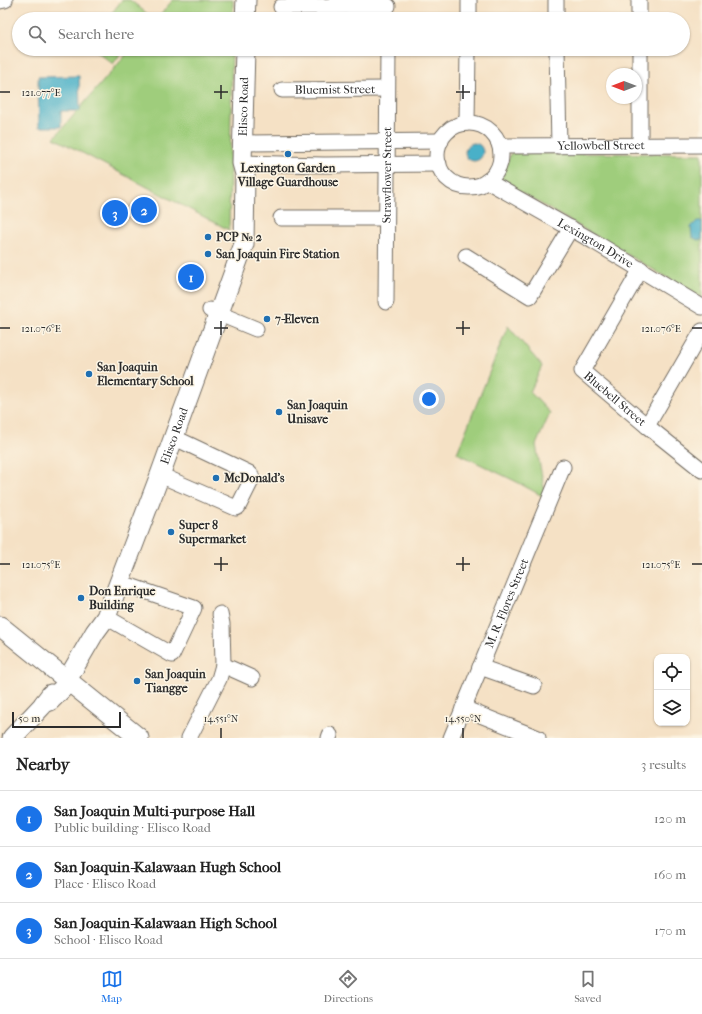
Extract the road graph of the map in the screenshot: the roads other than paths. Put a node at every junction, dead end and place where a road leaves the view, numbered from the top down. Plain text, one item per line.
1 (5, 0) edge
2 (246, 0) edge
3 (469, 0) edge
4 (556, 0) edge
5 (639, 0) edge
6 (0, 1) edge
7 (281, 7) dead end
8 (388, 8) edge
9 (245, 12) edge
10 (469, 12) edge
11 (556, 12) edge
12 (639, 12) edge
13 (245, 56) edge
14 (388, 56) edge
15 (468, 56) edge
16 (557, 56) edge
17 (640, 56) edge
18 (387, 89) junction
19 (282, 90) dead end
20 (467, 123) junction
21 (387, 141) junction
22 (441, 141) junction
23 (243, 143) junction
24 (324, 143) junction
25 (640, 145) junction
26 (702, 145) edge
27 (500, 146) junction
28 (559, 146) junction
29 (242, 164) junction
30 (387, 164) junction
31 (439, 164) junction
32 (324, 165) junction
33 (487, 181) junction
34 (281, 218) dead end
35 (386, 218) junction
36 (571, 228) junction
37 (466, 256) dead end
38 (641, 269) junction
39 (386, 302) dead end
40 (702, 307) edge
41 (214, 312) junction
42 (256, 330) dead end
43 (702, 331) edge
44 (647, 426) junction
45 (173, 437) junction
46 (563, 467) dead end
47 (702, 470) edge
48 (160, 475) junction
49 (119, 582) junction
50 (220, 614) dead end
51 (106, 617) junction
52 (0, 626) edge
53 (94, 632) junction
54 (223, 665) junction
55 (480, 667) junction
56 (252, 678) dead end
57 (67, 680) junction
58 (534, 686) dead end
59 (463, 708) junction
60 (12, 738) edge
61 (139, 738) edge
62 (189, 738) edge
63 (450, 738) edge
64 (538, 738) edge

1 - 6 street
2 - 9 main road
3 - 10 street
4 - 11 street
5 - 12 street
7 - 8 street
13 - 23 main road, Elisco Road
14 - 18 street, Strawflower Street
15 - 20 street
16 - 28 street
17 - 25 street
18 - 19 street, Bluemist Street
18 - 21 street, Strawflower Street
20 - 22 street
20 - 27 street
21 - 22 street
21 - 24 street
21 - 30 street, Strawflower Street
22 - 31 street
23 - 24 street
23 - 29 main road, Elisco Road
24 - 32 street
25 - 26 street, Yellowbell Street
25 - 28 street, Yellowbell Street
27 - 28 street, Yellowbell Street
27 - 33 street
29 - 32 street
29 - 41 main road, Elisco Road
30 - 31 street
30 - 32 street
30 - 35 street, Strawflower Street
31 - 33 street
33 - 36 street, Lexington Drive
34 - 35 street
35 - 39 street, Strawflower Street
36 - 37 street
36 - 38 street, Lexington Drive
38 - 40 street, Lexington Drive
38 - 44 street, Bluebell Street
41 - 42 street
41 - 45 main road, Elisco Road
41 - 53 main road, Elisco Road
43 - 44 street
44 - 47 street, Bluebell Street
45 - 48 main road, Elisco Road
45 - 48 street
46 - 55 street, M. R. Flores Street
48 - 49 main road, Elisco Road
49 - 51 main road, Elisco Road
49 - 51 street
50 - 54 street
51 - 53 main road, Elisco Road
52 - 57 main road
53 - 57 main road, Elisco Road
54 - 56 street
54 - 62 street
55 - 58 street
55 - 59 street, M. R. Flores Street
57 - 60 main road, Elisco Road
57 - 61 main road
59 - 63 street, M. R. Flores Street
59 - 64 street

